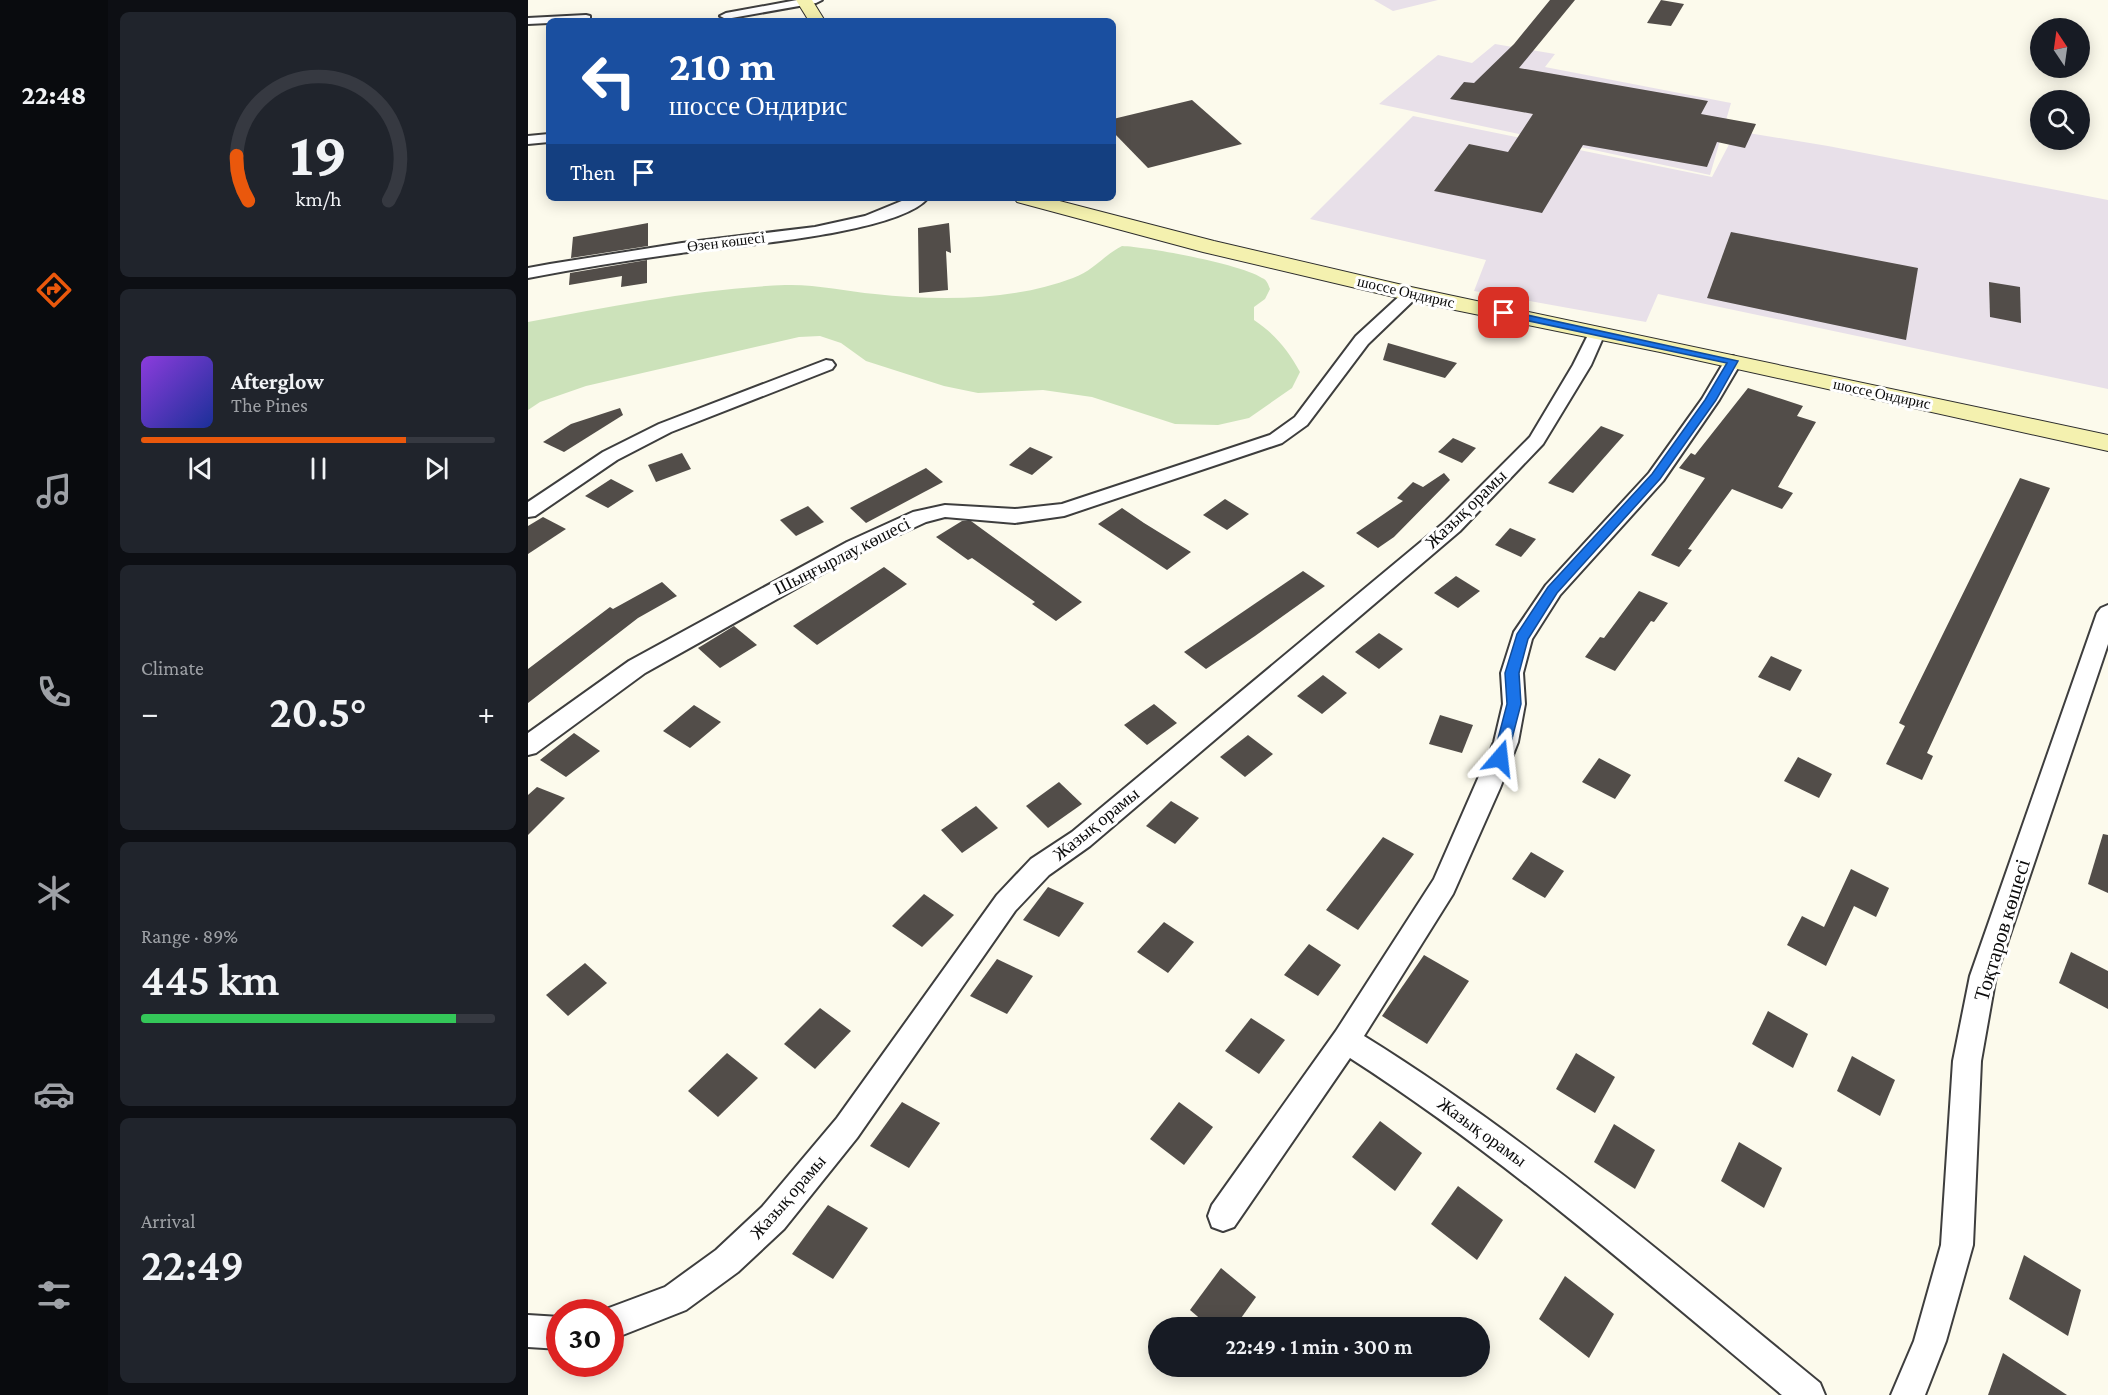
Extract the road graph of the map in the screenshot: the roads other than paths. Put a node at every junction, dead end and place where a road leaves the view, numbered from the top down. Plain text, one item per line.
1 (808, 1) edge
2 (726, 16) dead end
3 (816, 18) edge
4 (546, 20) edge
5 (528, 21) edge
6 (546, 138) edge
7 (528, 140) edge
8 (915, 201) edge
9 (1035, 201) edge
10 (528, 273) edge
11 (1411, 294) junction
12 (1597, 333) junction
13 (1733, 361) junction
14 (826, 364) dead end
15 (2108, 443) edge
16 (528, 510) edge
17 (2108, 613) edge
18 (528, 747) edge
19 (1346, 1041) junction
20 (1223, 1216) dead end
21 (624, 1319) edge
22 (528, 1331) edge
23 (546, 1332) edge
24 (1808, 1395) edge
25 (1908, 1395) edge

1 - 2 street
1 - 3 main road
4 - 5 street
6 - 7 street
8 - 10 street, Өзен көшесі
9 - 11 main road, шоссе Ондирис
11 - 12 main road, шоссе Ондирис
11 - 18 street, Шыңғырлау көшесі
12 - 13 main road, шоссе Ондирис
12 - 21 street, Жазық орамы
13 - 15 main road, шоссе Ондирис
13 - 19 street
14 - 16 street
17 - 25 street, Тоқтаров көшесі
19 - 20 street
19 - 24 street, Жазық орамы
22 - 23 street

